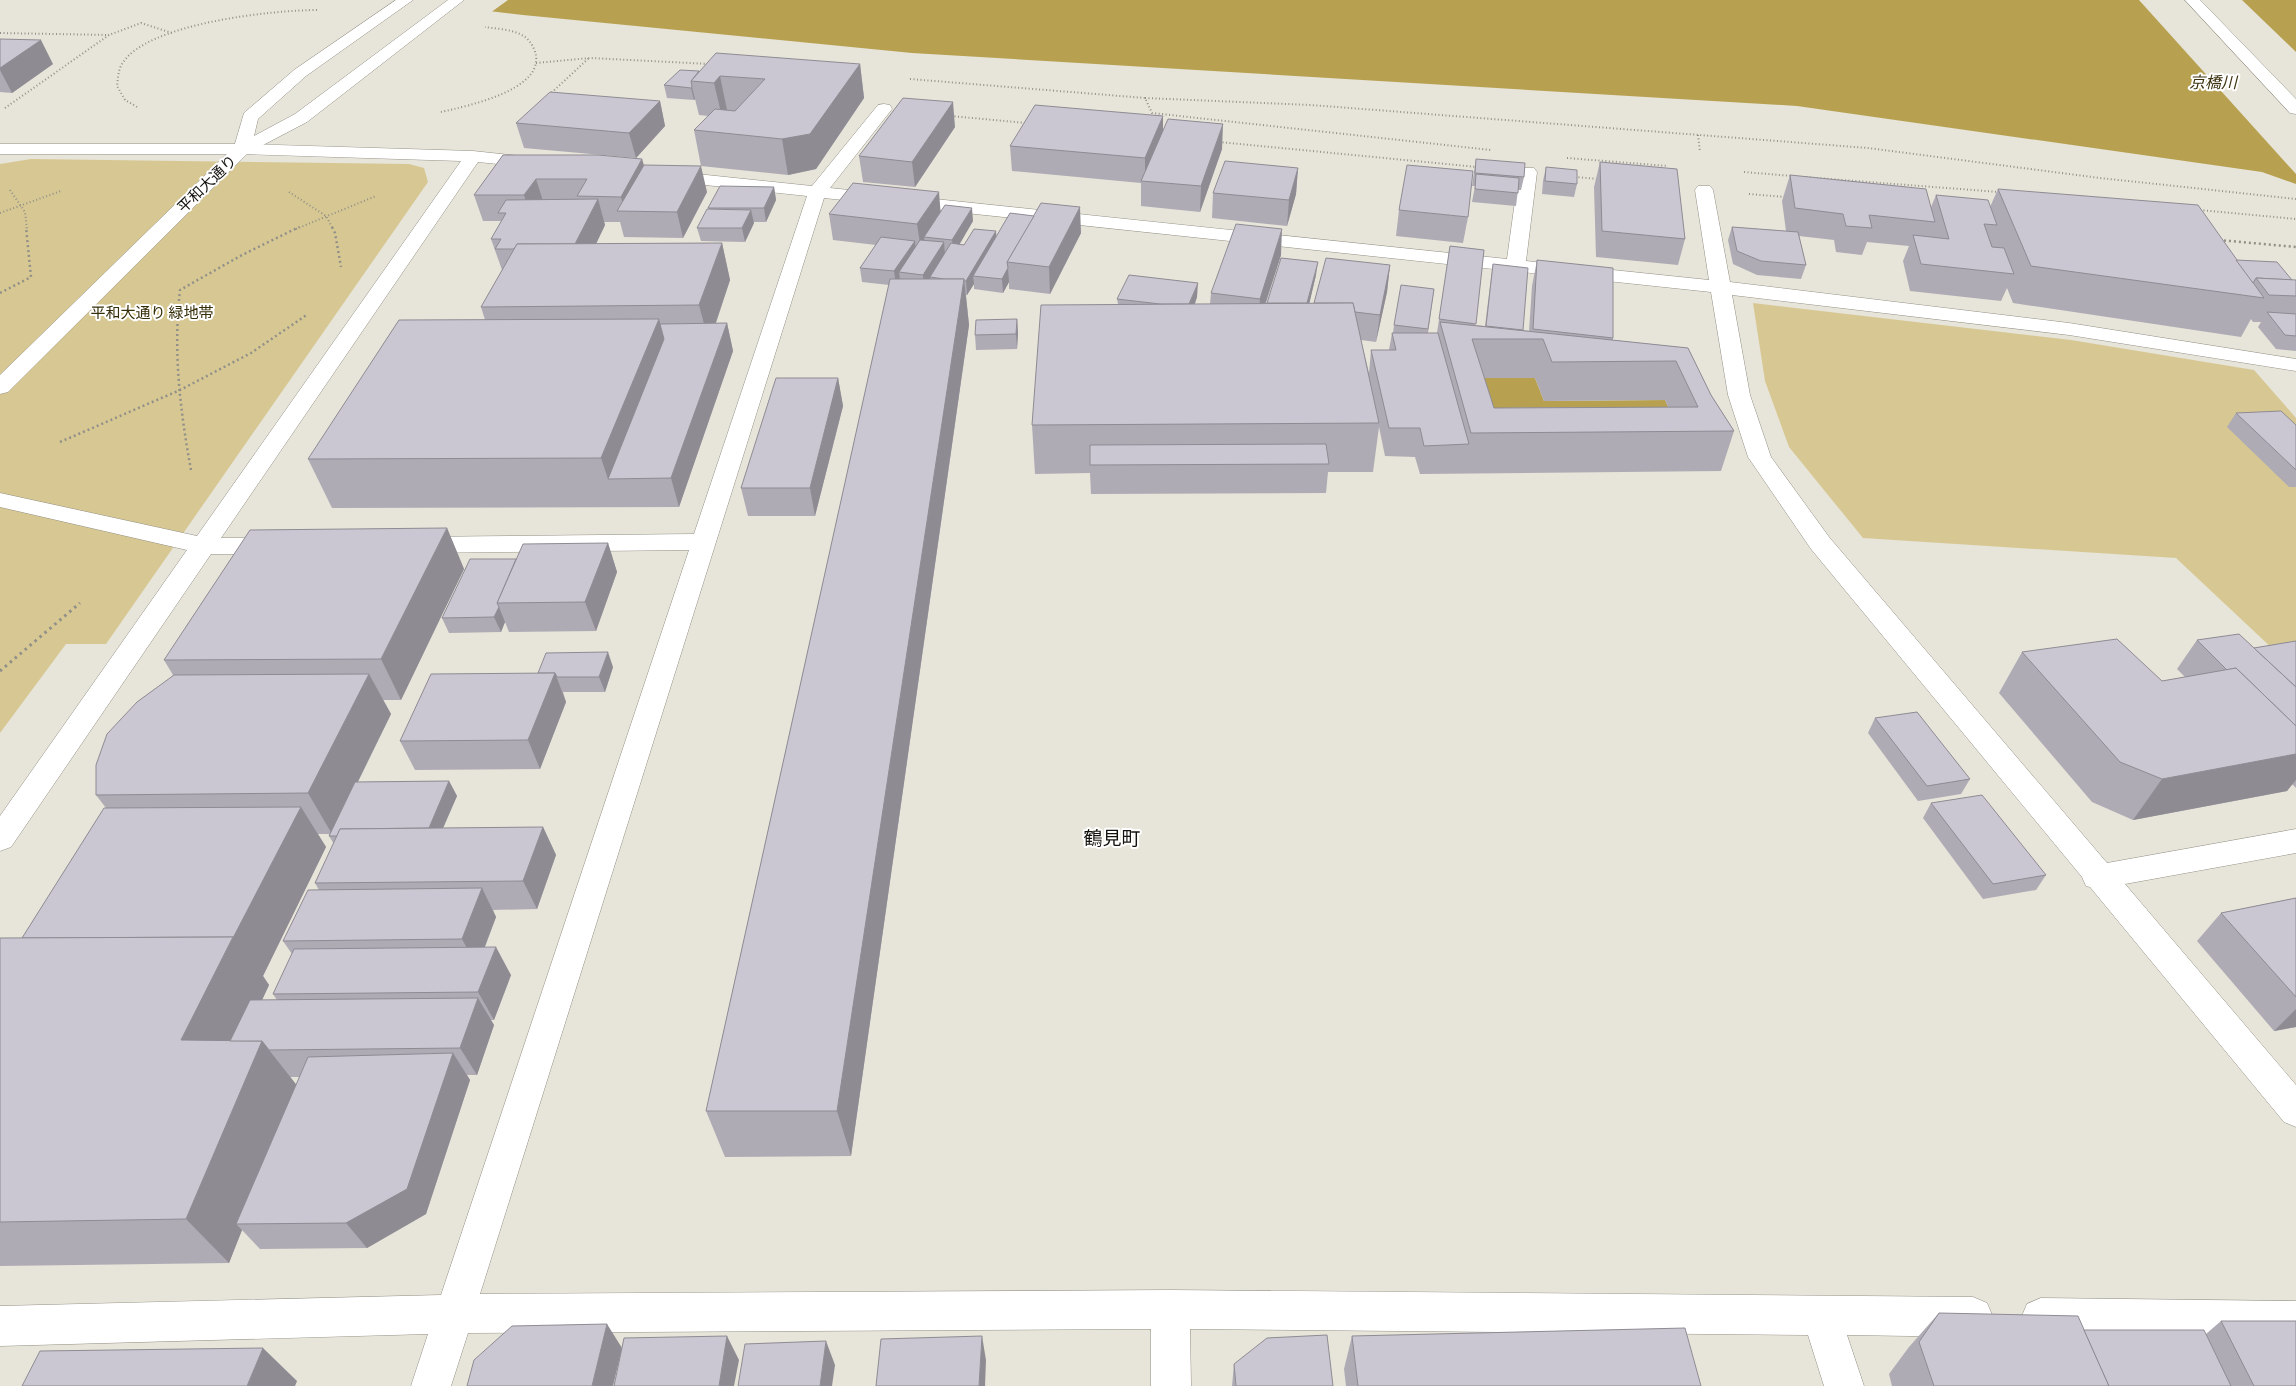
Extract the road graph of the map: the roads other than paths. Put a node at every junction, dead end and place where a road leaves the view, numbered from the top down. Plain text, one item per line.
1 (457, 0) edge
2 (2192, 0) edge
3 (400, 4) edge
4 (884, 109) road end
5 (2296, 109) edge
6 (0, 149) edge
7 (242, 149) junction
8 (473, 156) junction
9 (553, 164) edge
10 (1528, 172) road end
11 (651, 174) edge
12 (1704, 190) road end
13 (817, 192) junction
14 (1516, 266) junction
15 (1719, 287) junction
16 (2296, 365) edge
17 (0, 387) edge
18 (0, 500) edge
19 (704, 542) junction
20 (390, 545) edge
21 (204, 546) junction
22 (302, 546) edge
23 (0, 839) edge
24 (2296, 841) edge
25 (2097, 877) junction
26 (2296, 1111) edge
27 (1170, 1309) junction
28 (454, 1314) junction
29 (1821, 1314) junction
30 (2296, 1321) edge
31 (0, 1326) edge
32 (431, 1386) edge
33 (1171, 1386) edge
34 (1844, 1386) edge

1 - 7 street, 平和大通り
2 - 5 street
3 - 7 street
4 - 13 street
6 - 7 street
7 - 8 street
7 - 17 street, 平和大通り
8 - 9 street
8 - 21 street
10 - 14 street
11 - 13 street
12 - 15 street
13 - 14 street
13 - 19 street
14 - 15 street
15 - 16 street
15 - 25 street
18 - 21 street
19 - 20 street
19 - 28 street
21 - 22 street
21 - 23 street
24 - 25 street
25 - 26 street
27 - 28 street
27 - 29 street
27 - 33 street
28 - 31 street
28 - 32 street
29 - 30 street
29 - 34 street

